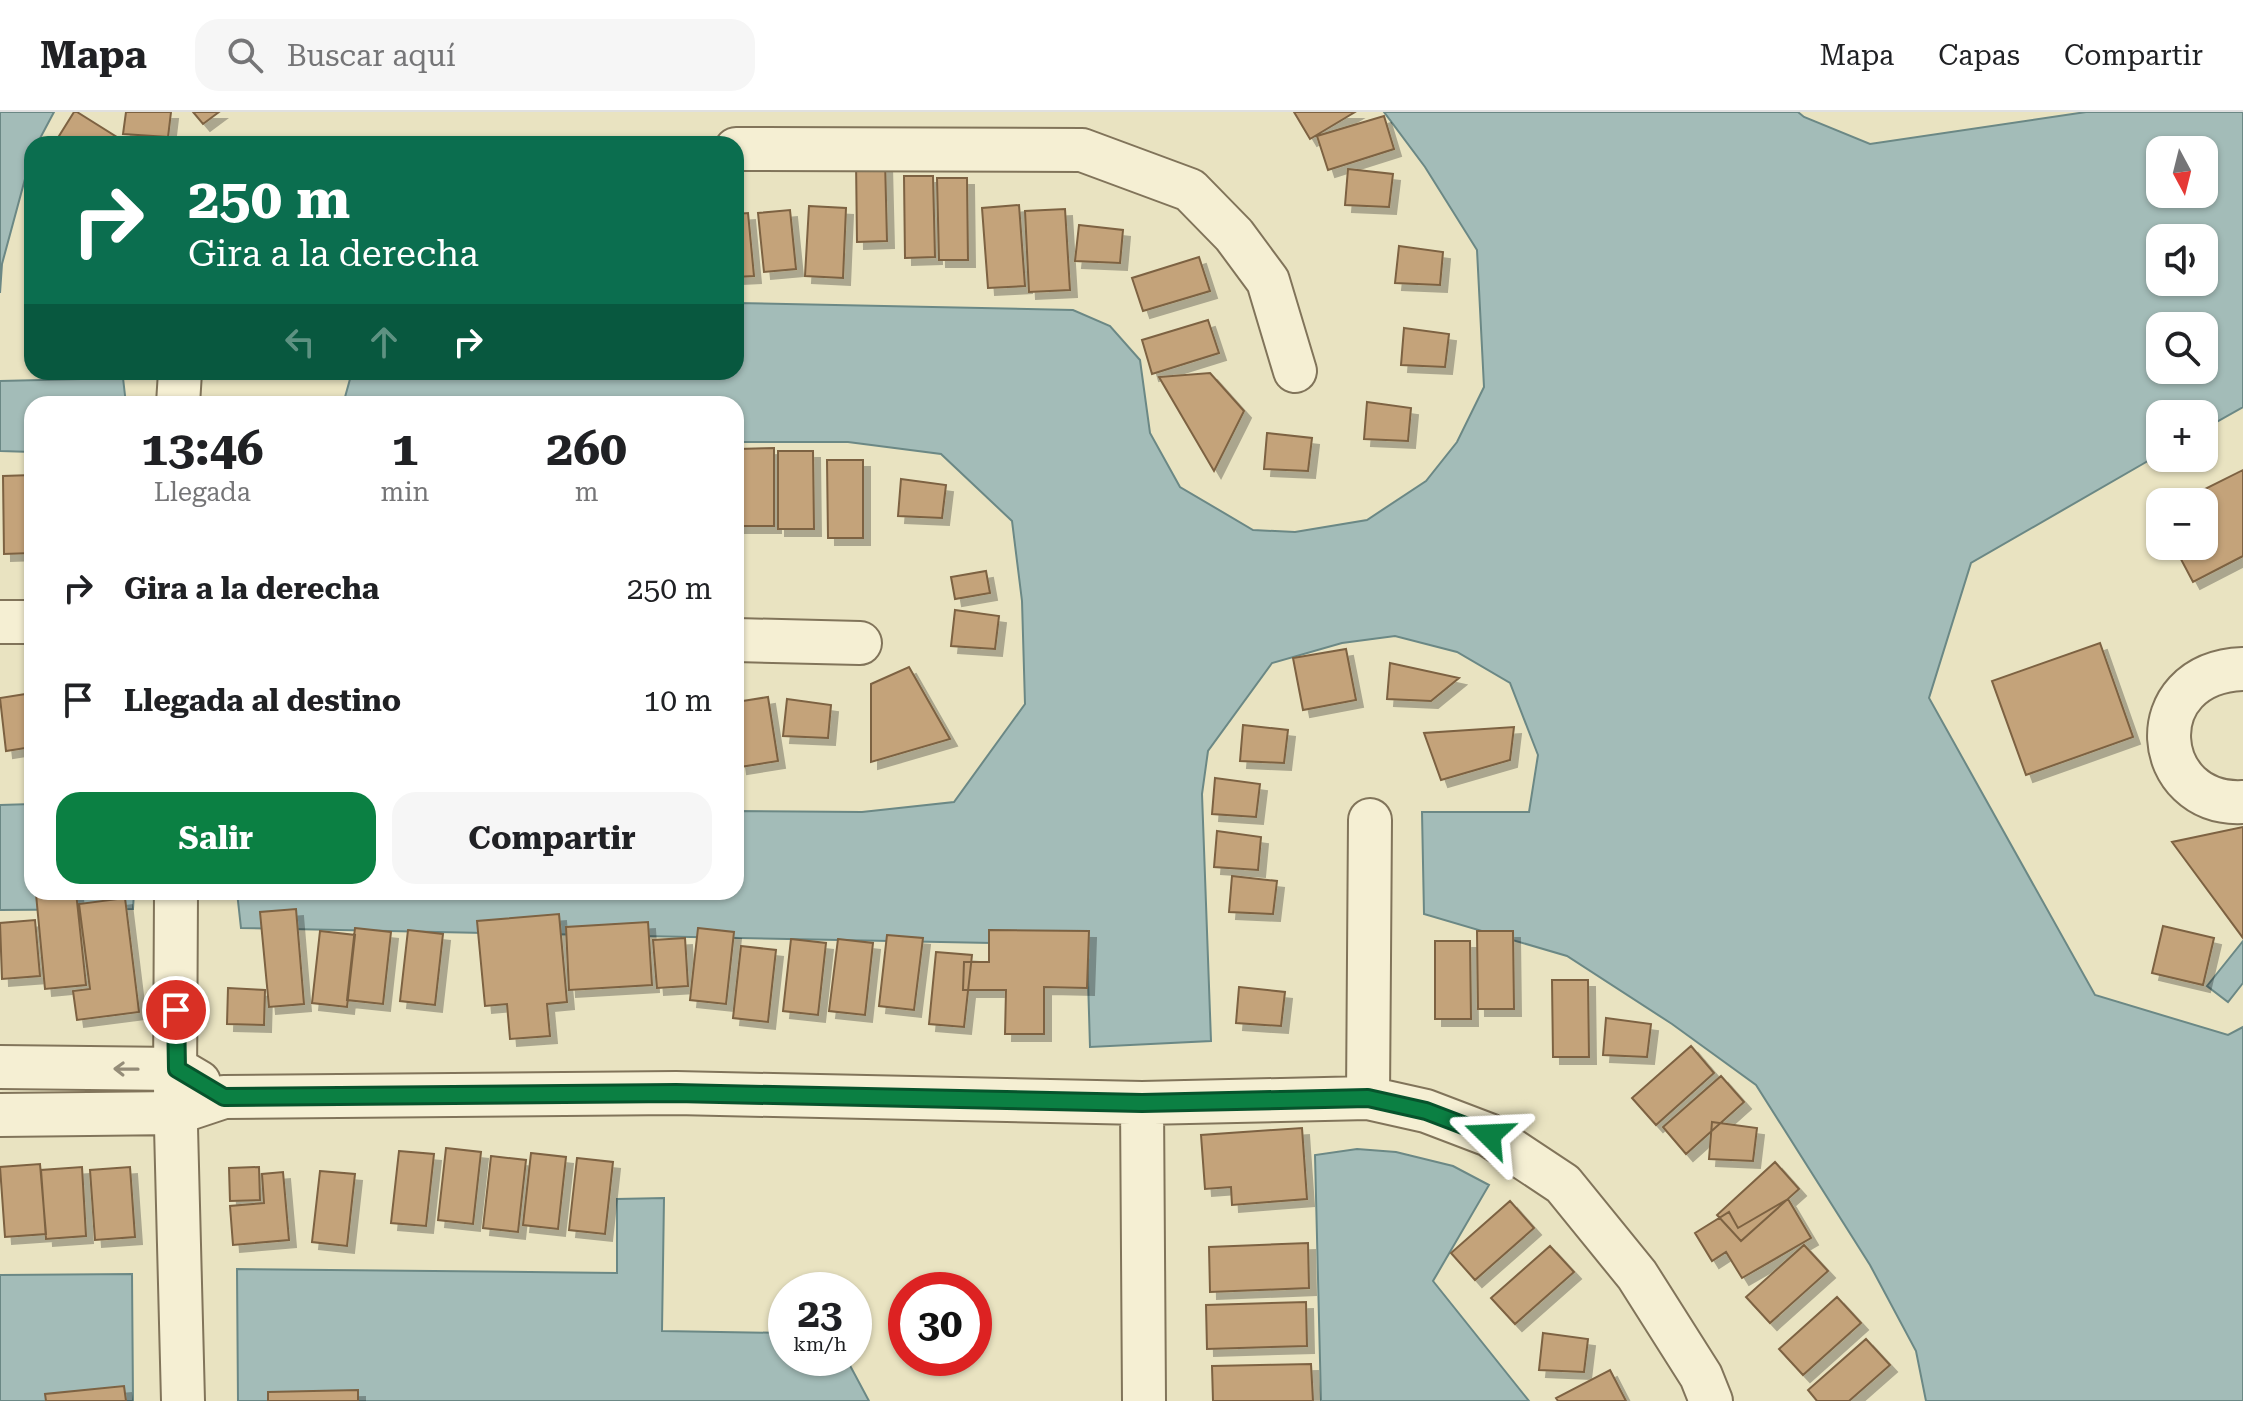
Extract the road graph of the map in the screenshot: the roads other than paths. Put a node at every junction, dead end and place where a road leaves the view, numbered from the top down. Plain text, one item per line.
1 (744, 149) edge
2 (1295, 371) dead end
3 (0, 622) edge
4 (24, 622) edge
5 (744, 640) edge
6 (860, 643) dead end
7 (2243, 669) edge
8 (2243, 802) edge
9 (1370, 820) dead end
10 (176, 900) edge
11 (0, 1067) edge
12 (177, 1069) junction
13 (224, 1097) junction
14 (1368, 1098) junction
15 (1142, 1103) junction
16 (176, 1113) junction
17 (0, 1115) edge
18 (183, 1401) edge
19 (1144, 1401) edge
20 (1711, 1401) edge

1 - 2 street
3 - 4 street
5 - 6 street
7 - 8 street
9 - 14 street
10 - 12 street
12 -> 11 street
12 - 13 street
12 - 16 street
13 - 15 street
13 - 16 street
14 - 15 street
14 - 20 street
15 - 19 street
16 - 17 street
16 - 18 street

